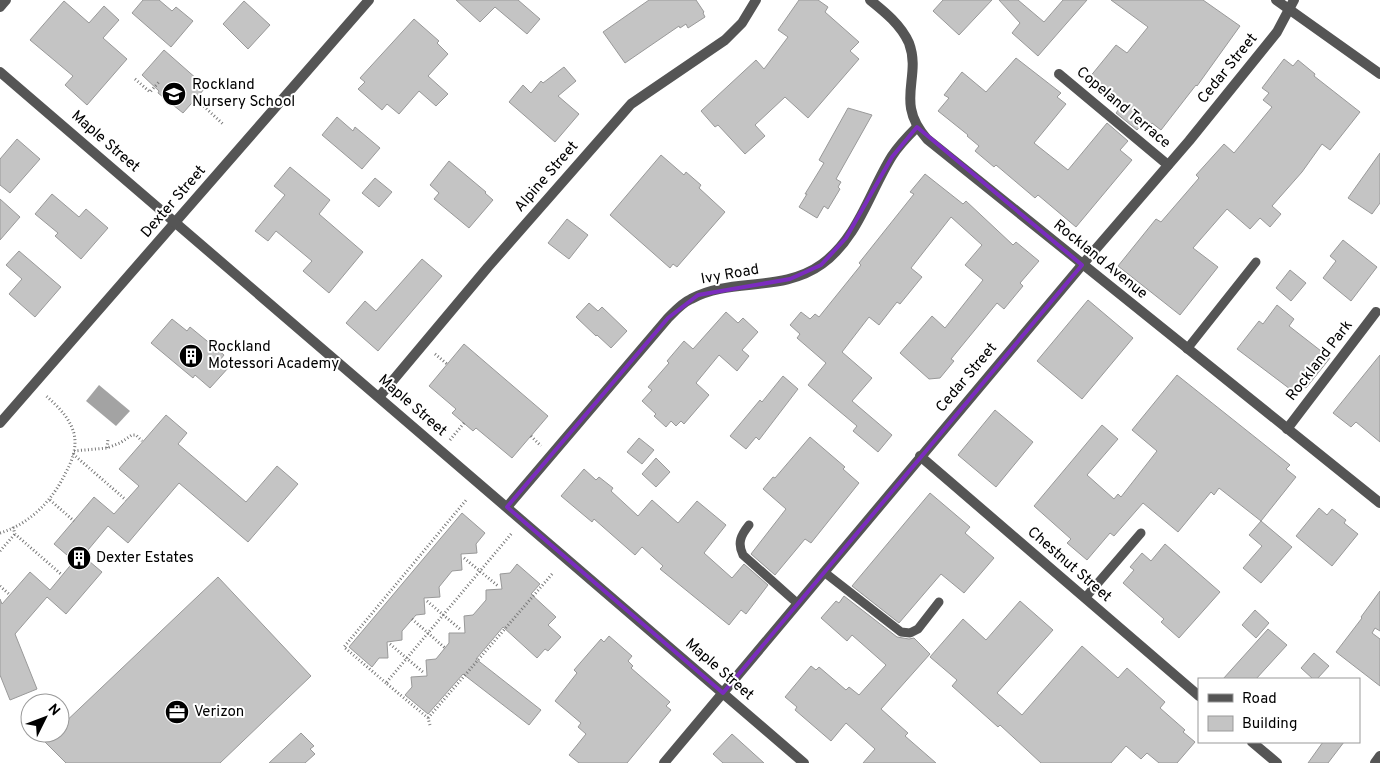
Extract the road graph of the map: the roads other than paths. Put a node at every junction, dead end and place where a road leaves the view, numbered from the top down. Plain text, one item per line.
1 (6, 0) edge
2 (369, 0) edge
3 (756, 0) edge
4 (870, 0) edge
5 (1276, 0) edge
6 (1291, 5) edge
7 (0, 7) edge
8 (0, 72) edge
9 (1059, 74) dead end
10 (1380, 74) edge
11 (917, 127) junction
12 (1168, 165) junction
13 (176, 223) junction
14 (1256, 262) dead end
15 (1082, 265) junction
16 (1376, 312) dead end
17 (1187, 349) junction
18 (379, 397) junction
19 (0, 423) edge
20 (1287, 429) junction
21 (920, 456) junction
22 (1380, 503) edge
23 (507, 507) junction
24 (749, 525) dead end
25 (1141, 533) dead end
26 (824, 572) junction
27 (1085, 598) junction
28 (940, 602) dead end
29 (797, 603) junction
30 (723, 693) junction
31 (1198, 695) edge
32 (1253, 743) edge
33 (1380, 756) edge
34 (664, 763) edge
35 (804, 763) edge
36 (1277, 763) edge
37 (1375, 763) edge

1 - 7 street
2 - 13 street, Dexter Street
3 - 18 street, Alpine Street
4 - 11 street, Rockland Avenue
5 - 6 street
6 - 10 street
6 - 12 street, Cedar Street
8 - 13 street, Maple Street
9 - 12 street, Copeland Terrace
11 - 15 street, Rockland Avenue
11 - 23 street, Ivy Road
12 - 15 street, Cedar Street
13 - 18 street, Maple Street
13 - 19 street, Dexter Street
14 - 17 lane
15 - 17 street, Rockland Avenue
15 - 21 street, Cedar Street
16 - 20 street, Rockland Park
17 - 20 street, Rockland Avenue
18 - 23 street, Maple Street
20 - 22 street, Rockland Avenue
21 - 26 street, Cedar Street
21 - 27 street, Chestnut Street
23 - 30 street, Maple Street
24 - 29 lane
25 - 27 lane
26 - 28 lane
26 - 29 street, Cedar Street
27 - 31 street, Chestnut Street
29 - 30 street, Cedar Street
30 - 34 street, Cedar Street
30 - 35 street, Maple Street
32 - 36 street
33 - 37 street

